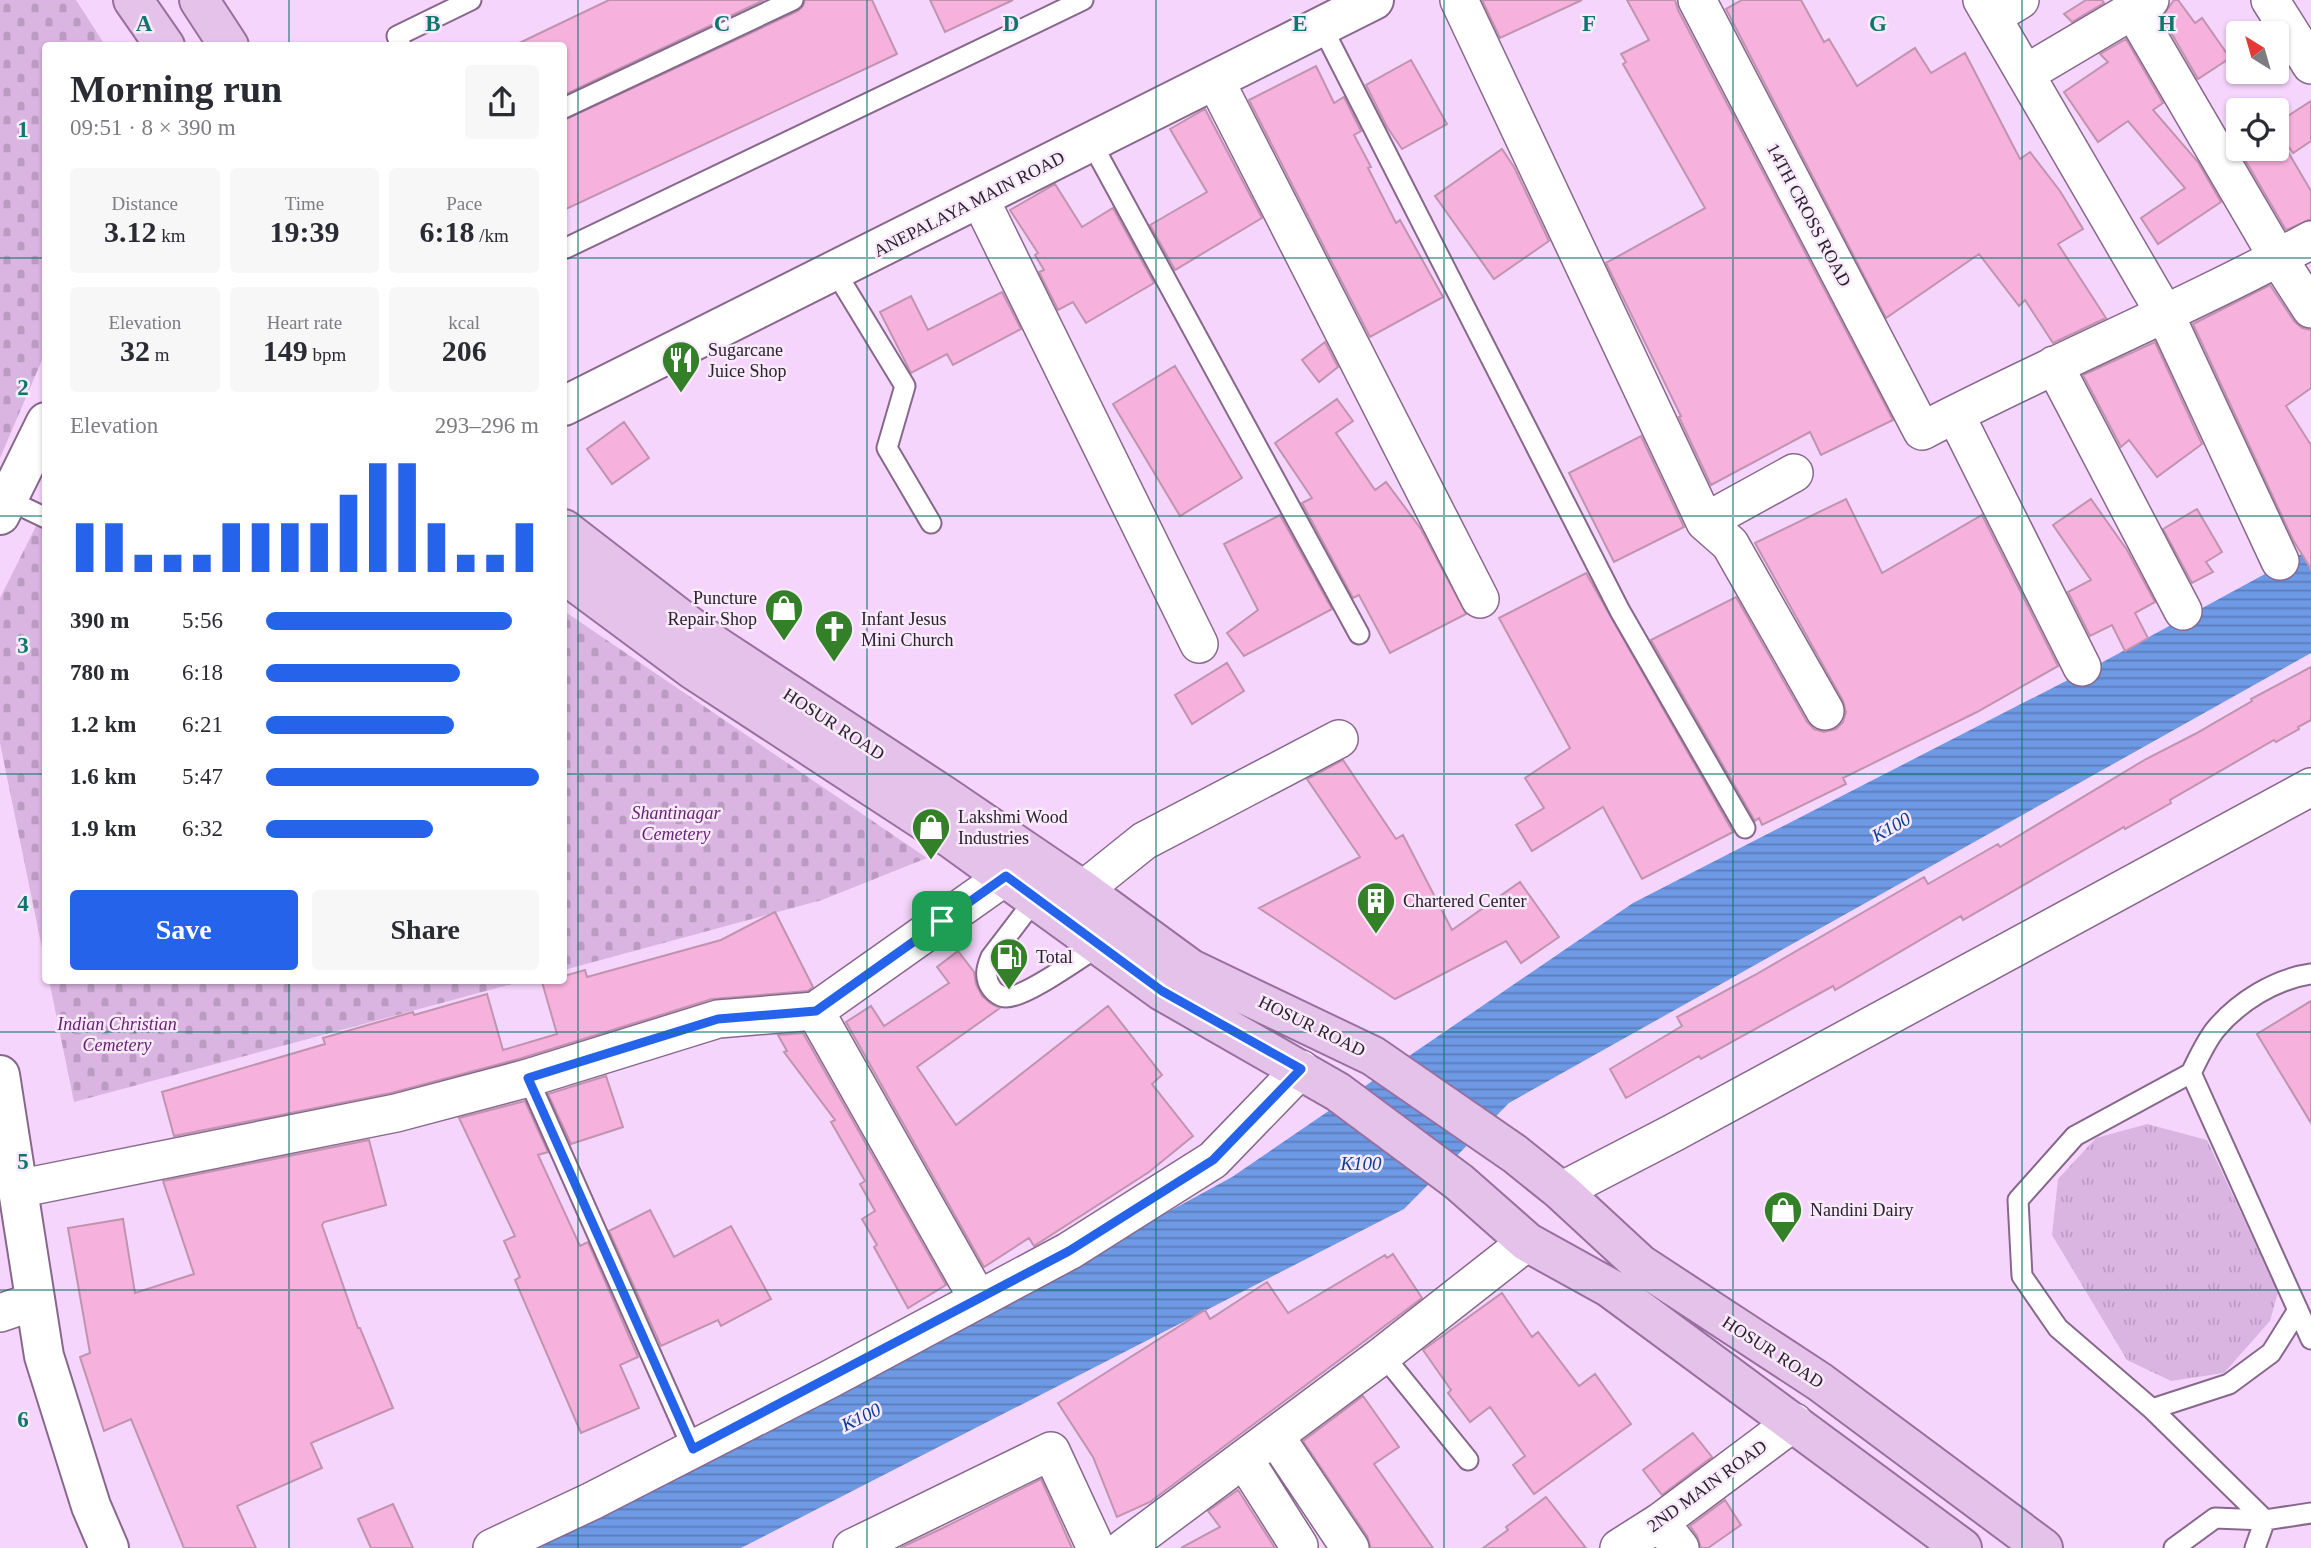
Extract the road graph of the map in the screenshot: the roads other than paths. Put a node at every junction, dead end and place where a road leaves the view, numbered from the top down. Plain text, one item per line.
1 (133, 0) edge
2 (199, 0) edge
3 (471, 0) edge
4 (793, 0) edge
5 (1083, 0) edge
6 (1374, 0) edge
7 (1459, 0) edge
8 (1697, 0) edge
9 (2270, 0) edge
10 (2141, 5) edge
11 (1998, 6) edge
12 (1322, 27) junction
13 (162, 42) edge
14 (226, 42) edge
15 (399, 42) edge
16 (2311, 65) edge
17 (2025, 74) junction
18 (1215, 80) junction
19 (567, 107) edge
20 (1091, 142) junction
21 (980, 199) junction
22 (2311, 240) edge
23 (567, 248) edge
24 (2278, 258) junction
25 (835, 271) junction
26 (2311, 309) edge
27 (2165, 314) junction
28 (2054, 365) junction
29 (567, 405) edge
30 (1955, 414) junction
31 (42, 430) edge
32 (1794, 473) dead end
33 (3, 504) edge
34 (42, 517) edge
35 (1705, 522) junction
36 (931, 523) dead end
37 (567, 531) edge
38 (2280, 561) dead end
39 (567, 576) edge
40 (1480, 599) dead end
41 (2183, 611) dead end
42 (1359, 635) dead end
43 (1199, 644) dead end
44 (2082, 667) dead end
45 (1825, 711) dead end
46 (1339, 739) dead end
47 (2311, 787) edge
48 (1745, 828) dead end
49 (1021, 887) junction
50 (1083, 890) junction
51 (1099, 946) junction
52 (2311, 974) edge
53 (816, 1011) junction
54 (1301, 1069) junction
55 (2190, 1073) junction
56 (0, 1075) edge
57 (528, 1078) junction
58 (18, 1189) junction
59 (1561, 1191) junction
60 (1527, 1241) junction
61 (978, 1299) junction
62 (18, 1307) edge
63 (2298, 1310) junction
64 (2311, 1339) edge
65 (1383, 1355) junction
66 (2152, 1409) junction
67 (1794, 1422) junction
68 (1275, 1436) junction
69 (693, 1449) junction
70 (1244, 1459) junction
71 (1468, 1460) dead end
72 (2311, 1513) edge
73 (2265, 1520) junction
74 (913, 1534) edge
75 (1670, 1535) edge
76 (1299, 1546) dead end
77 (109, 1548) edge
78 (492, 1548) edge
79 (852, 1548) edge
80 (1096, 1548) edge
81 (1124, 1548) edge
82 (1350, 1548) edge
83 (1619, 1548) edge
84 (1962, 1548) edge
85 (2043, 1548) edge
86 (2174, 1548) edge
87 (2255, 1548) edge

1 - 13 main road
2 - 14 main road
3 - 15 lane
4 - 19 lane
5 - 23 lane
6 - 12 street, ANEPALAYA MAIN ROAD
7 - 35 street
8 - 30 street, 14TH CROSS ROAD
9 - 16 street
10 - 17 street
10 - 24 street
11 - 17 street
12 - 18 street, ANEPALAYA MAIN ROAD
12 - 48 lane
17 - 27 street
18 - 20 street, ANEPALAYA MAIN ROAD
18 - 40 street
20 - 21 street, ANEPALAYA MAIN ROAD
20 - 42 lane
21 - 25 street, ANEPALAYA MAIN ROAD
21 - 43 street
22 - 24 street
24 - 26 street
24 - 27 street
25 - 29 street, ANEPALAYA MAIN ROAD
25 - 36 lane
27 - 28 street
27 - 38 street
28 - 30 street
28 - 41 street
30 - 44 street
31 - 33 street
32 - 35 street
33 - 34 lane
35 - 45 street
37 - 50 main road, HOSUR ROAD
39 - 49 main road, HOSUR ROAD
46 - 50 street
47 - 59 street
49 - 51 main road, HOSUR ROAD
49 - 51 lane
49 - 53 street
50 - 59 main road, HOSUR ROAD
51 - 54 main road, HOSUR ROAD
52 - 55 lane
53 - 57 street
53 - 61 street
54 - 60 main road, HOSUR ROAD
54 - 61 street
55 - 63 lane
55 - 66 lane
56 - 58 street
57 - 58 street
57 - 69 lane
58 - 62 street
59 - 85 main road, HOSUR ROAD
60 - 65 street
60 - 67 main road, HOSUR ROAD
61 - 69 street
62 - 77 street
63 - 64 lane
63 - 66 lane
65 - 68 street
65 - 71 lane
66 - 73 lane
67 - 75 street, 2ND MAIN ROAD
67 - 84 main road, HOSUR ROAD
68 - 70 street
68 - 82 street
69 - 78 street
70 - 76 street
70 - 81 street
72 - 73 lane
73 - 86 lane
73 - 87 lane
74 - 79 street
74 - 80 street
75 - 83 street, 2ND MAIN ROAD

